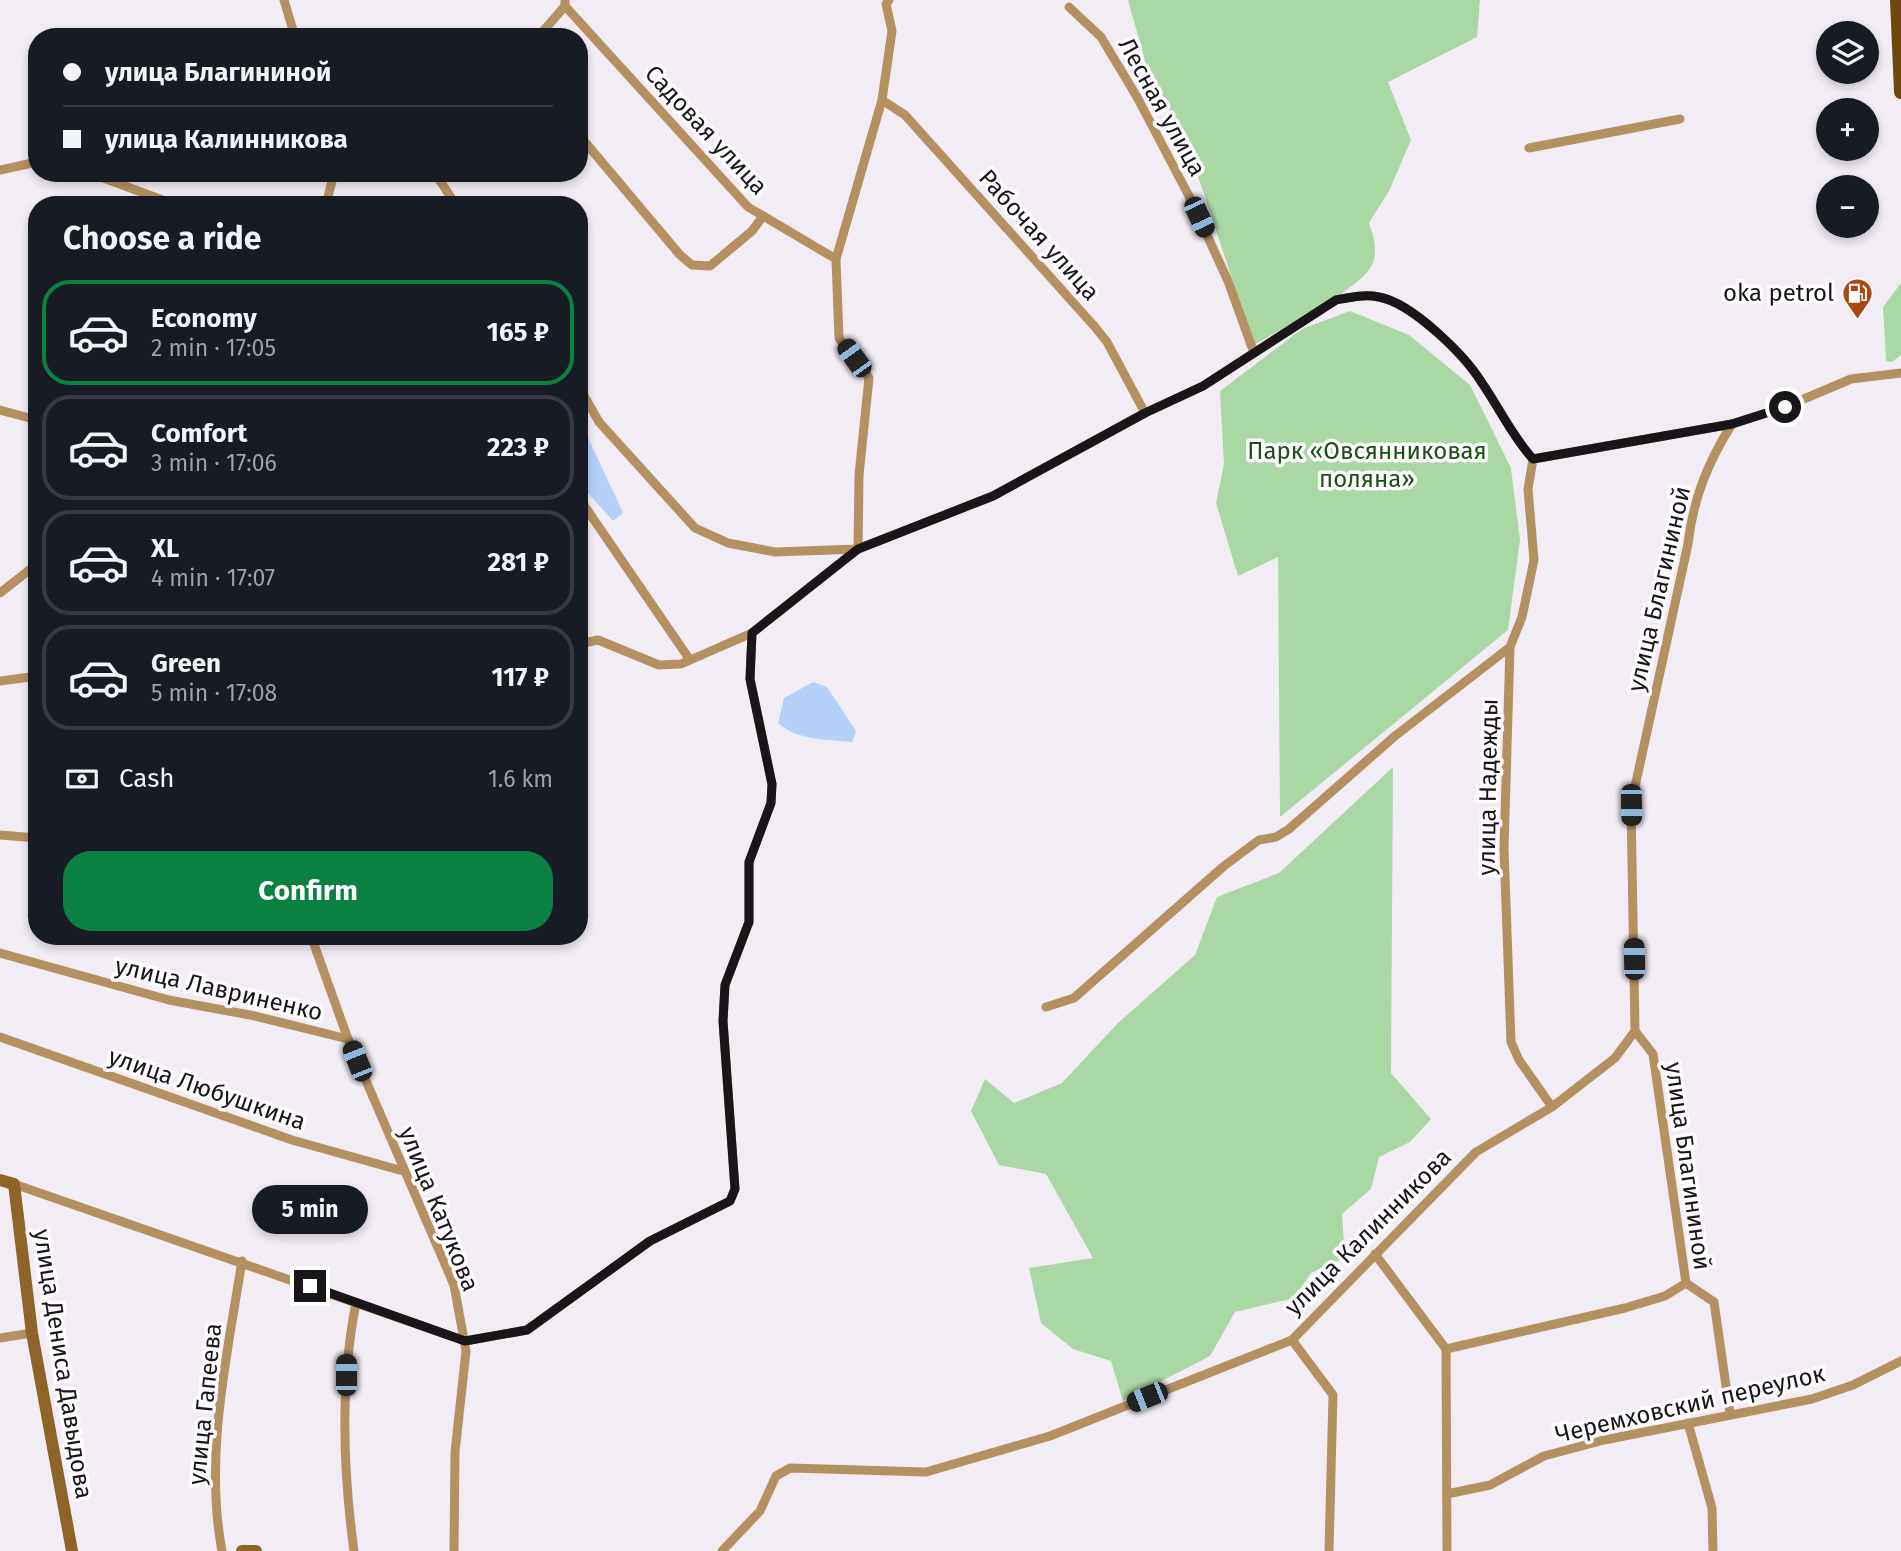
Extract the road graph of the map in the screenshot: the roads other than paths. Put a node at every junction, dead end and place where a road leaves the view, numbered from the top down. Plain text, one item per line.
1 (284, 0) edge
2 (1897, 0) edge
3 (886, 1) edge
4 (565, 3) edge
5 (1069, 7) dead end
6 (292, 28) edge
7 (545, 28) edge
8 (587, 28) edge
9 (588, 29) edge
10 (1901, 92) edge
11 (882, 100) junction
12 (1680, 120) dead end
13 (588, 146) edge
14 (1529, 148) dead end
15 (28, 164) edge
16 (0, 170) edge
17 (114, 182) edge
18 (152, 196) edge
19 (763, 216) junction
20 (836, 259) junction
21 (1254, 353) junction
22 (1901, 373) edge
23 (588, 403) edge
24 (0, 410) edge
25 (1145, 413) junction
26 (28, 418) edge
27 (1732, 424) junction
28 (1533, 459) junction
29 (588, 511) edge
30 (858, 549) junction
31 (28, 571) edge
32 (0, 593) edge
33 (752, 633) junction
34 (588, 642) edge
35 (1510, 647) junction
36 (690, 660) junction
37 (28, 677) edge
38 (0, 681) edge
39 (0, 835) edge
40 (28, 837) edge
41 (314, 945) edge
42 (0, 953) edge
43 (1046, 1007) dead end
44 (1635, 1031) junction
45 (0, 1037) edge
46 (348, 1039) junction
47 (1552, 1107) junction
48 (403, 1171) junction
49 (0, 1180) edge
50 (13, 1184) junction
51 (1375, 1255) junction
52 (242, 1261) junction
53 (1686, 1283) junction
54 (356, 1303) junction
55 (32, 1333) junction
56 (0, 1338) edge
57 (1292, 1339) junction
58 (465, 1341) junction
59 (1447, 1349) junction
60 (1901, 1362) edge
61 (1730, 1414) junction
62 (1688, 1423) junction
63 (1447, 1494) junction
64 (72, 1551) edge
65 (222, 1551) edge
66 (242, 1551) edge
67 (257, 1551) edge
68 (354, 1551) edge
69 (454, 1551) edge
70 (722, 1551) edge
71 (1329, 1551) edge
72 (1447, 1551) edge
73 (1713, 1551) edge

1 - 6 street
2 - 10 main road
3 - 11 street
4 - 7 street
4 - 8 street, Садовая улица
5 - 21 street, Лесная улица
9 - 19 street, Садовая улица
11 - 20 street
11 - 25 street, Рабочая улица
12 - 14 street
13 - 19 street
15 - 16 street
17 - 18 street
19 - 20 street, Садовая улица
20 - 30 street
21 - 25 street
21 - 28 street
22 - 27 street
23 - 30 street
24 - 26 street
25 - 30 street
27 - 28 street
27 - 44 street, улица Благининой
28 - 35 street, улица Надежды
29 - 36 street
30 - 33 street
31 - 32 street
33 - 36 street
33 - 58 street
34 - 36 street
35 - 43 street
35 - 47 street, улица Надежды
37 - 38 street
39 - 40 street
41 - 46 street, улица Катукова
42 - 46 street, улица Лавриненко
44 - 47 street, улица Калинникова
44 - 53 street, улица Благининой
45 - 48 street, улица Любушкина
46 - 48 street, улица Катукова
47 - 51 street, улица Калинникова
48 - 58 street, улица Катукова
49 - 50 main road
50 - 52 street
50 - 55 main road, улица Дениса Давыдова
51 - 57 street, улица Калинникова
51 - 59 street
52 - 54 street
52 - 65 street, улица Гапеева
53 - 59 street, улица Благининой
53 - 61 street
54 - 58 street
54 - 68 street
55 - 56 street
55 - 64 main road, улица Дениса Давыдова
57 - 70 street, улица Калинникова
57 - 71 street
58 - 69 street, улица Катукова
59 - 63 street
60 - 61 street, Черемховский переулок
61 - 62 street, Черемховский переулок
62 - 63 street, Черемховский переулок
62 - 73 street
63 - 72 street
66 - 67 main road

